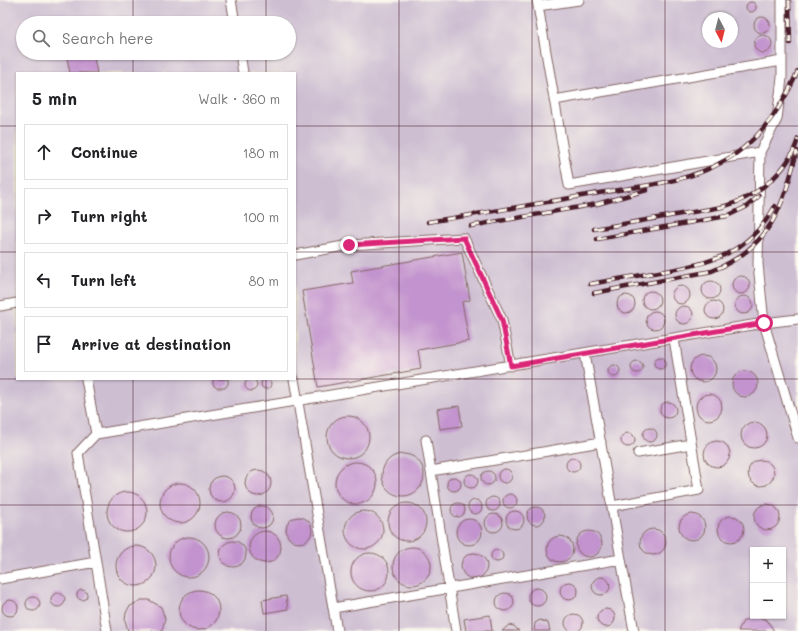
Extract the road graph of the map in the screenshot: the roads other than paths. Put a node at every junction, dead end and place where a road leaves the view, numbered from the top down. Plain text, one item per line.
1 (231, 0) edge
2 (579, 0) edge
3 (782, 0) edge
4 (538, 3) edge
5 (233, 16) edge
6 (241, 60) edge
7 (782, 61) junction
8 (243, 72) edge
9 (554, 100) junction
10 (760, 152) junction
11 (296, 255) edge
12 (16, 303) edge
13 (0, 306) edge
14 (798, 319) edge
15 (764, 323) junction
16 (674, 339) junction
17 (585, 353) junction
18 (511, 366) junction
19 (86, 380) edge
20 (294, 380) edge
21 (298, 401) junction
22 (96, 434) junction
23 (798, 438) edge
24 (426, 440) dead end
25 (601, 442) junction
26 (691, 444) junction
27 (638, 453) dead end
28 (431, 471) junction
29 (612, 506) junction
30 (621, 559) junction
31 (96, 562) junction
32 (0, 579) edge
33 (449, 588) junction
34 (333, 608) junction
35 (107, 631) edge
36 (337, 631) edge
37 (456, 631) edge
38 (634, 631) edge

1 - 5 lane
2 - 4 lane
3 - 7 lane
4 - 9 lane
6 - 8 lane
7 - 9 lane
7 - 10 lane
9 - 10 lane
10 - 15 lane
11 - 18 lane
12 - 13 lane
14 - 15 lane
15 - 16 lane
15 - 23 lane
16 - 17 lane
16 - 26 lane
17 - 18 lane
17 - 25 lane
18 - 21 lane
19 - 22 lane
20 - 21 lane
21 - 22 lane
21 - 34 lane
22 - 31 lane
24 - 28 lane
25 - 28 lane
25 - 29 lane
26 - 27 lane
26 - 29 lane
28 - 33 lane
29 - 30 lane
30 - 33 lane
30 - 38 lane
31 - 32 lane
31 - 35 lane
33 - 34 lane
33 - 37 lane
34 - 36 lane

